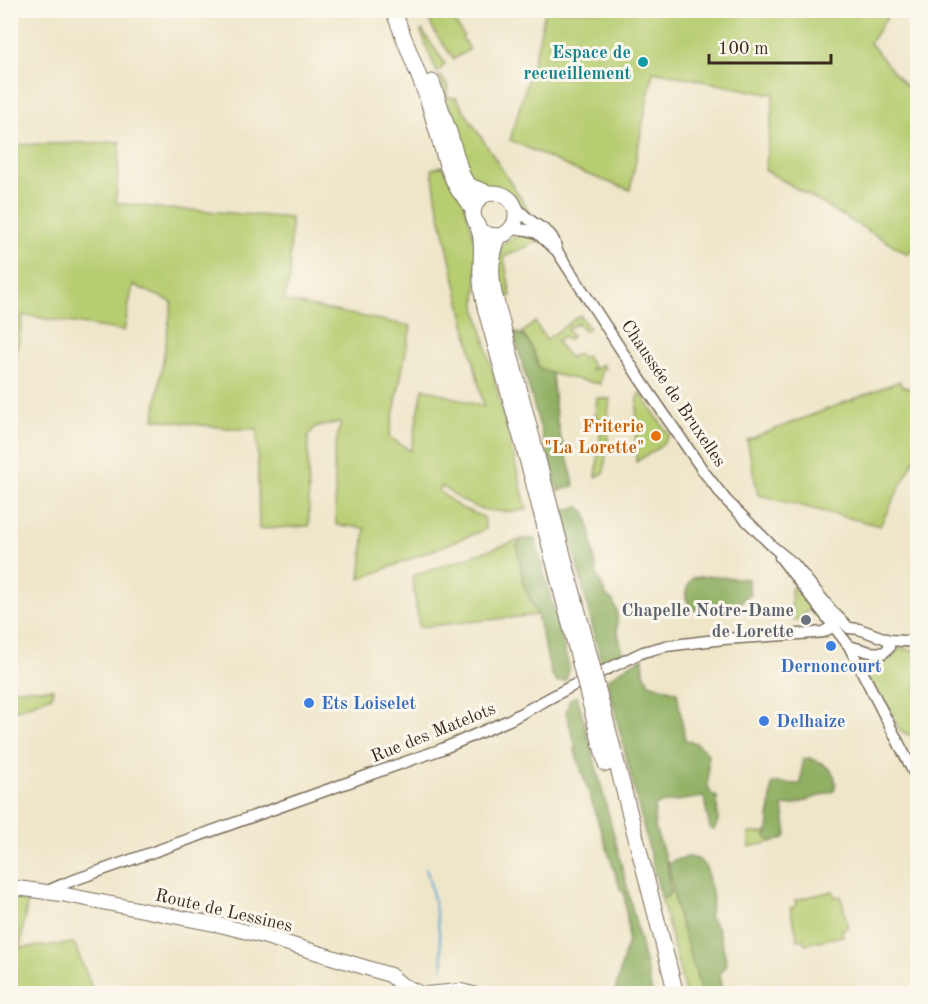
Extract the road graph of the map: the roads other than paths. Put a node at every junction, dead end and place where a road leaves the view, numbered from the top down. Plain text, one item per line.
1 (393, 10) edge
2 (403, 10) edge
3 (489, 193) junction
4 (515, 206) junction
5 (473, 211) junction
6 (479, 230) junction
7 (504, 233) junction
8 (556, 251) junction
9 (537, 476) junction
10 (842, 630) junction
11 (889, 640) junction
12 (918, 642) edge
13 (849, 646) junction
14 (592, 688) junction
15 (918, 781) edge
16 (10, 887) edge
17 (45, 892) junction
18 (423, 993) edge
19 (473, 993) edge
20 (667, 993) edge
21 (676, 993) edge

1 - 5 highway
2 - 3 highway
3 - 4 highway
3 - 5 highway
4 - 7 highway
4 - 8 street, Chaussée de Bruxelles
5 - 6 highway
6 - 7 highway
6 - 9 highway
7 - 8 street, Chaussée de Bruxelles
7 - 9 highway
8 - 10 street, Chaussée de Bruxelles
9 - 14 highway, bridge
10 - 11 street
10 - 13 street, Chaussée de Bruxelles
10 - 17 street, Rue des Matelots
11 - 12 street
11 - 13 street
13 - 15 street, Chaussée de Bruxelles
14 - 20 highway
14 - 21 highway
16 - 17 main road, Route de Lessines
17 - 18 main road, Route de Lessines
18 - 19 main road, Route de Lessines

